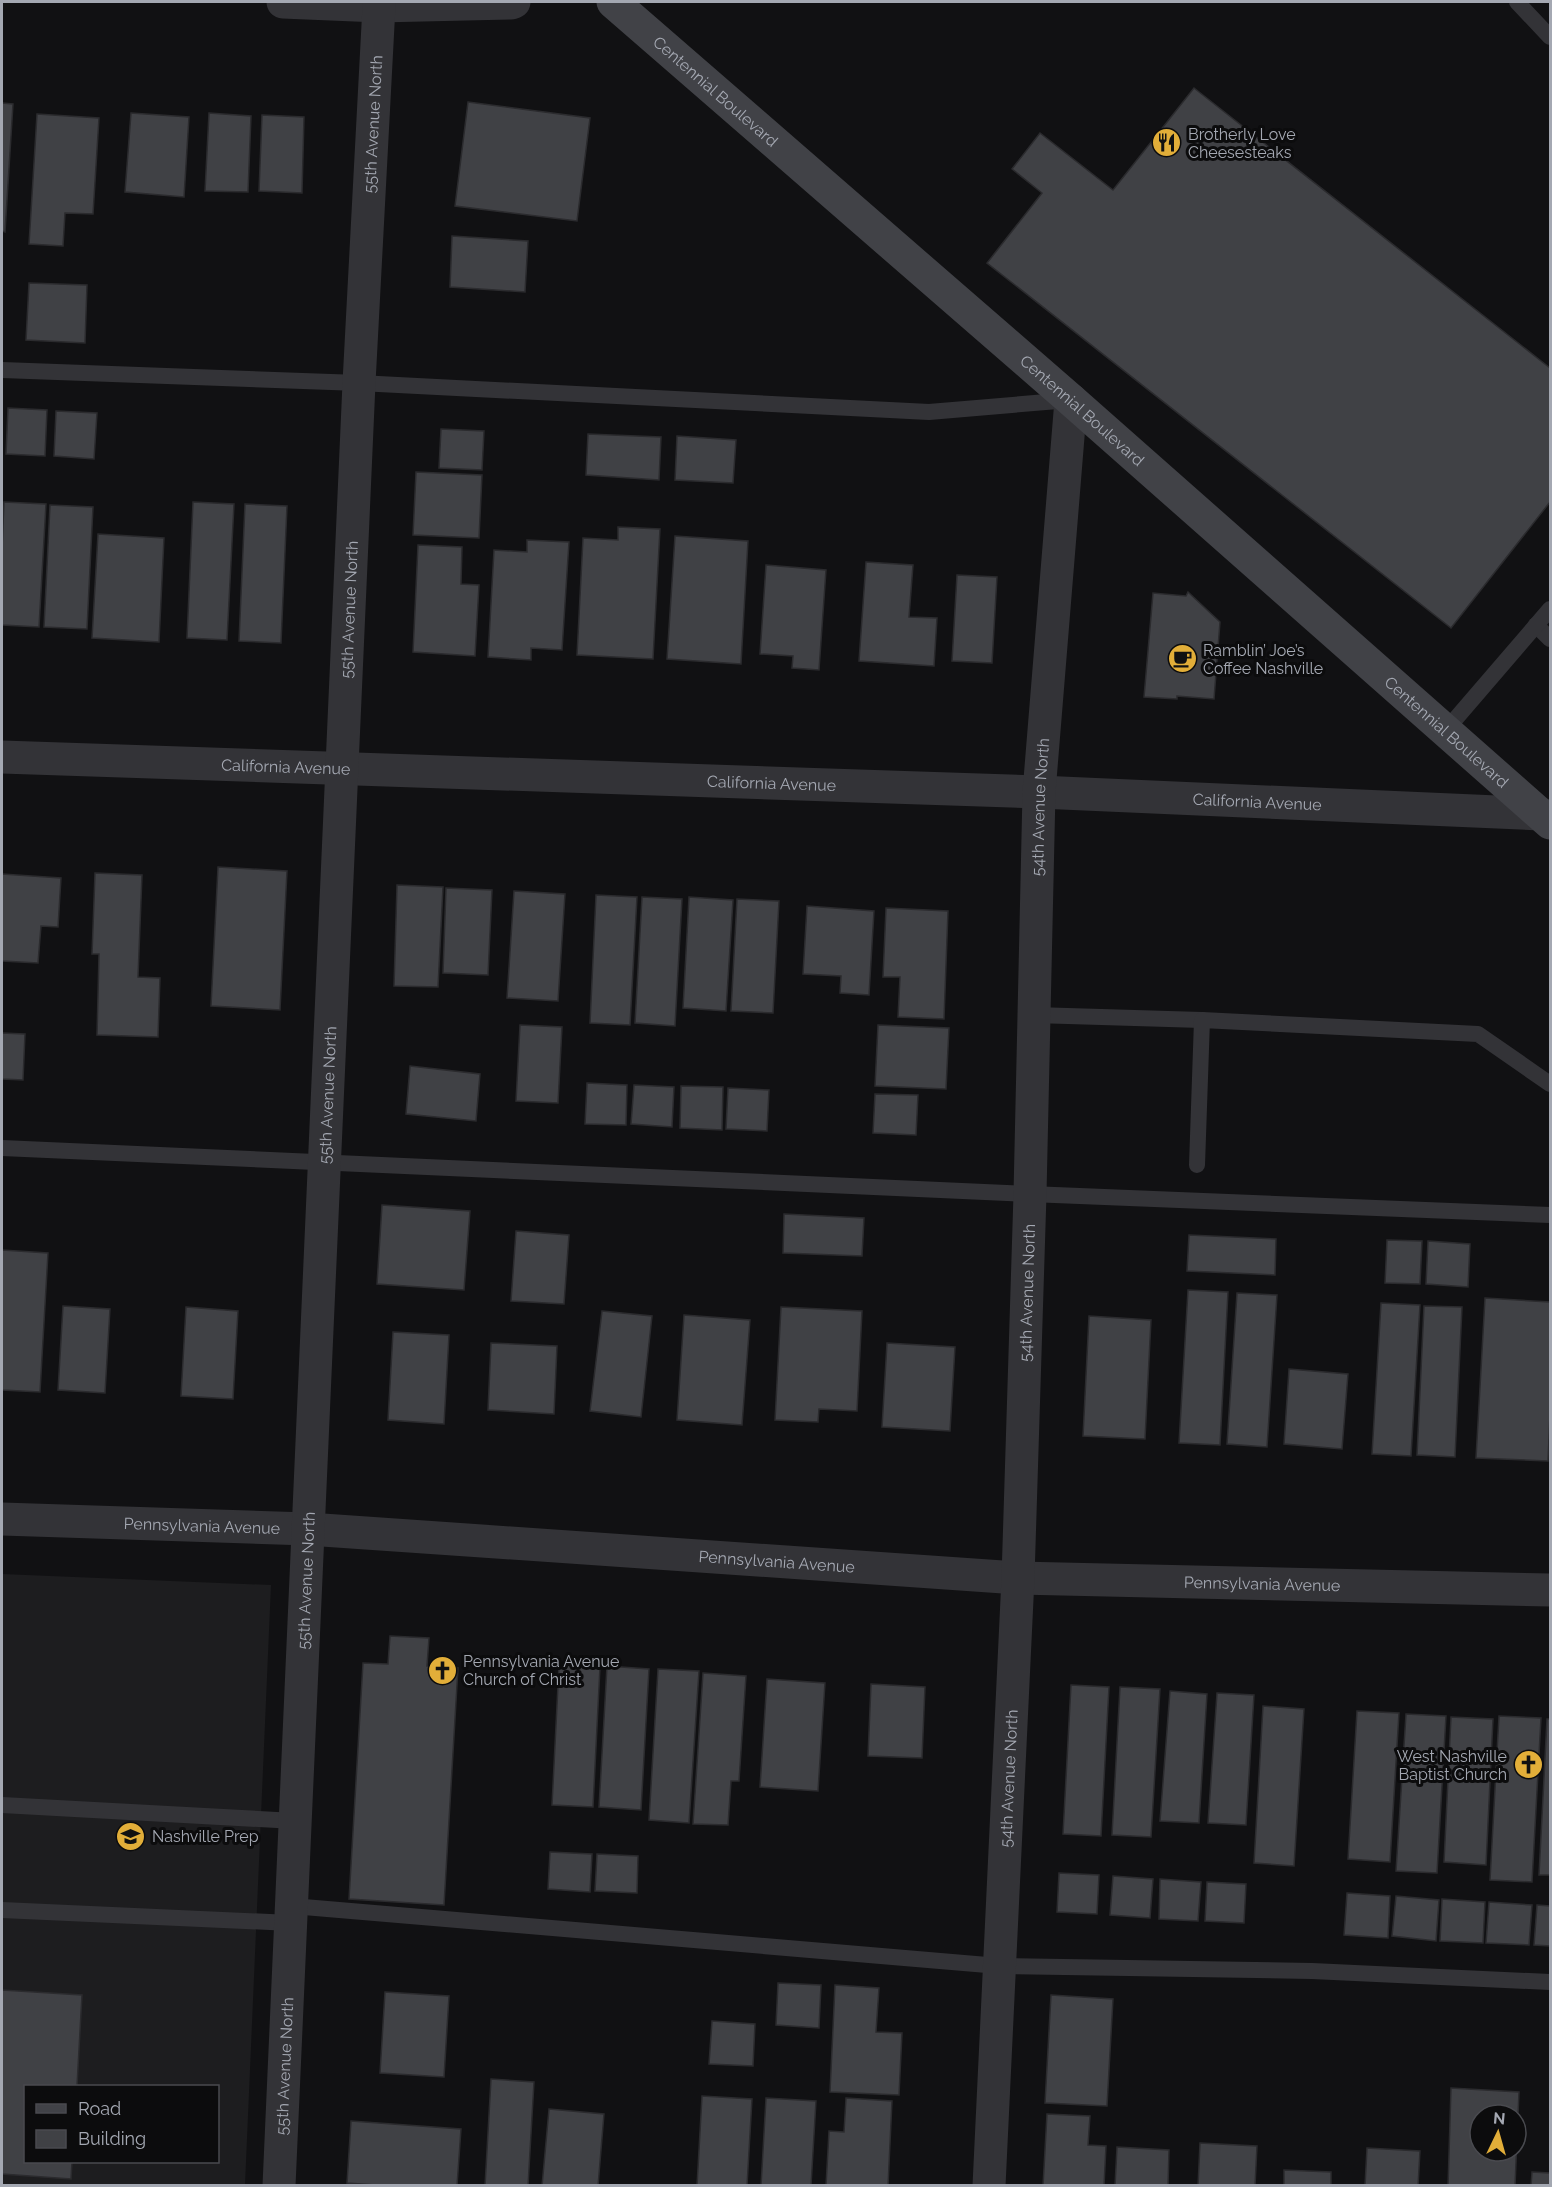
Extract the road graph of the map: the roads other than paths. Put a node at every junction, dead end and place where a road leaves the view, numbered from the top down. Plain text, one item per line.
1 (283, 2) edge
2 (514, 2) edge
3 (613, 2) edge
4 (1517, 2) edge
5 (379, 6) junction
6 (1551, 37) edge
7 (2, 370) edge
8 (359, 383) junction
9 (1071, 400) junction
10 (1551, 609) edge
11 (1536, 625) junction
12 (1551, 639) edge
13 (1446, 730) junction
14 (2, 757) edge
15 (341, 769) junction
16 (1039, 792) junction
17 (1546, 818) edge
18 (1034, 1015) junction
19 (1202, 1020) junction
20 (1551, 1083) edge
21 (2, 1148) edge
22 (324, 1162) junction
23 (1197, 1165) dead end
24 (1030, 1194) junction
25 (1551, 1215) edge
26 (2, 1519) edge
27 (308, 1529) junction
28 (1018, 1578) junction
29 (1551, 1590) edge
30 (2, 1805) edge
31 (295, 1821) junction
32 (2, 1910) edge
33 (291, 1915) junction
34 (999, 1966) junction
35 (1551, 1982) edge
36 (279, 2186) edge
37 (989, 2186) edge

1 - 5 street
2 - 5 street
3 - 9 main road, Centennial Boulevard
4 - 6 lane
5 - 8 street, 55th Avenue North
7 - 8 lane
8 - 9 lane
8 - 15 street, 55th Avenue North
9 - 13 main road, Centennial Boulevard
9 - 16 street, 54th Avenue North
10 - 11 lane
11 - 12 lane
11 - 13 lane
13 - 17 main road, Centennial Boulevard
14 - 15 street, California Avenue
15 - 16 street, California Avenue
15 - 22 street, 55th Avenue North
16 - 17 street, California Avenue
16 - 18 street, 54th Avenue North
18 - 19 lane
18 - 24 street, 54th Avenue North
19 - 20 lane
19 - 23 lane
21 - 22 lane
22 - 24 lane
22 - 27 street, 55th Avenue North
24 - 25 lane
24 - 28 street, 54th Avenue North
26 - 27 street, Pennsylvania Avenue
27 - 28 street, Pennsylvania Avenue
27 - 31 street, 55th Avenue North
28 - 29 street, Pennsylvania Avenue
28 - 34 street, 54th Avenue North
30 - 31 lane
31 - 33 street, 55th Avenue North
32 - 33 lane
33 - 34 lane
33 - 36 street, 55th Avenue North
34 - 35 lane
34 - 37 street, 54th Avenue North

